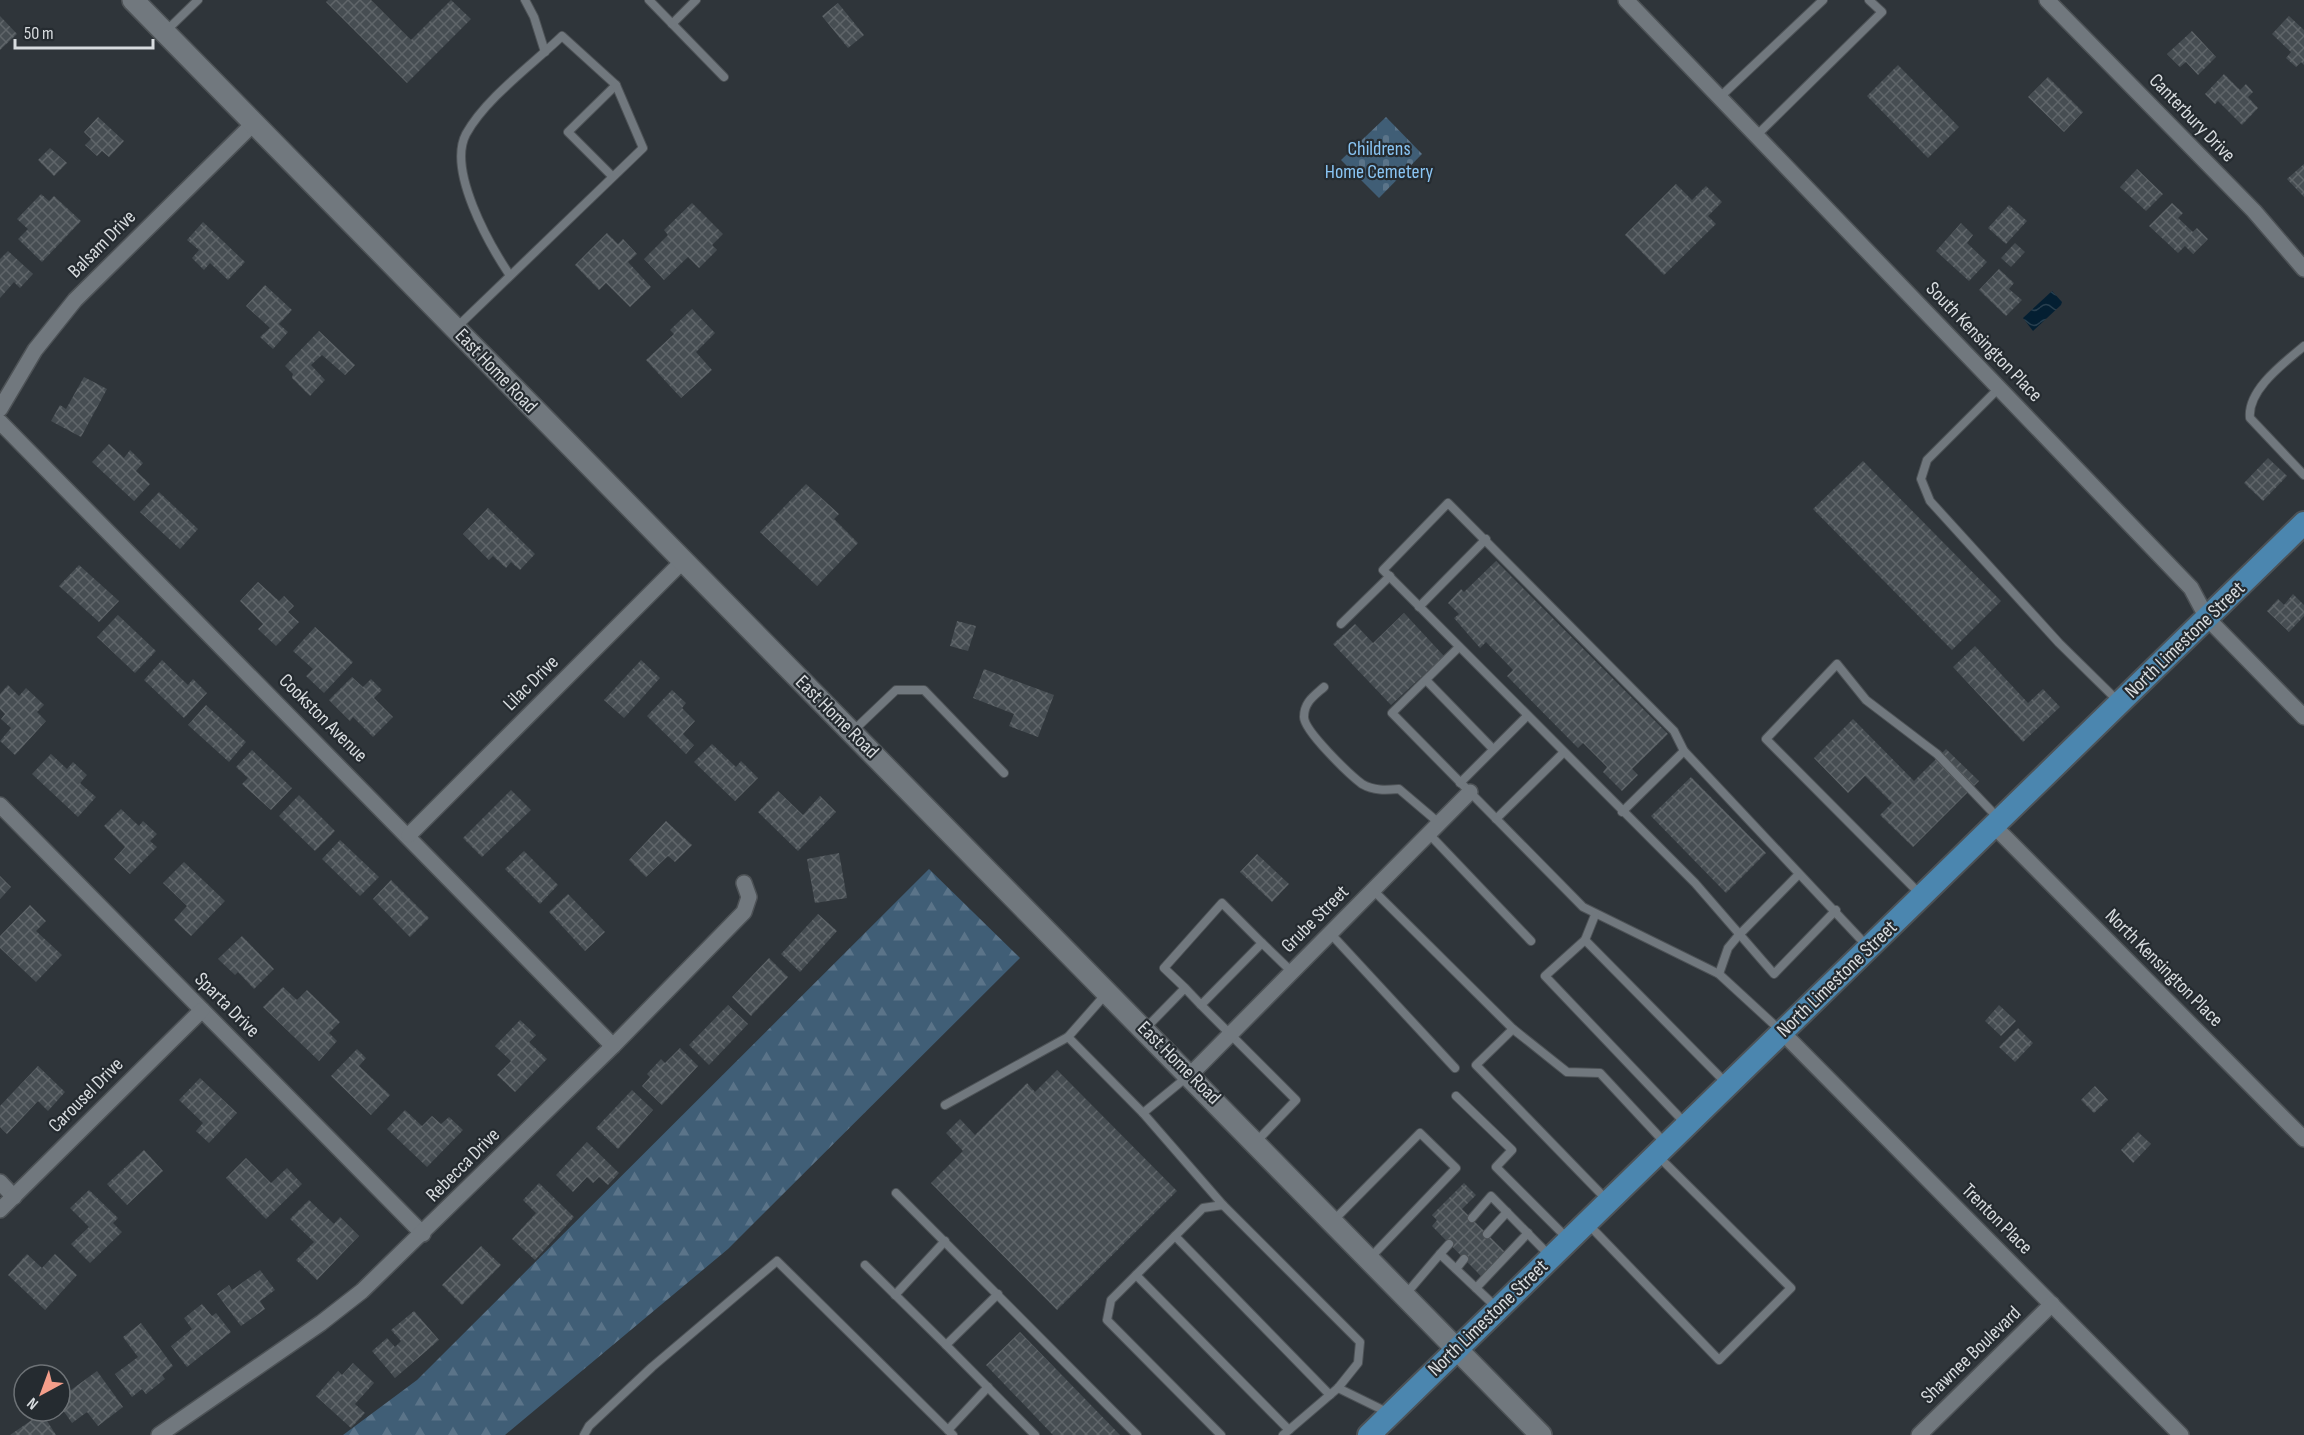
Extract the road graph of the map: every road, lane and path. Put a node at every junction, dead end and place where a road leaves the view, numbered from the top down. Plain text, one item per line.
1 (133, 0) edge
2 (198, 0) edge
3 (525, 0) edge
4 (650, 0) edge
5 (696, 0) edge
6 (1626, 0) edge
7 (1823, 0) edge
8 (1869, 0) edge
9 (2047, 0) edge
10 (672, 24) junction
11 (164, 33) junction
12 (545, 52) junction
13 (724, 77) dead end
14 (616, 85) junction
15 (1720, 98) junction
16 (253, 124) junction
17 (1757, 135) junction
18 (612, 176) junction
19 (2304, 269) edge
20 (508, 274) junction
21 (455, 329) junction
22 (2304, 346) edge
23 (1999, 388) junction
24 (0, 409) edge
25 (0, 422) edge
26 (2304, 475) edge
27 (2304, 523) edge
28 (1486, 539) junction
29 (682, 561) junction
30 (1390, 576) junction
31 (1419, 607) junction
32 (2207, 618) junction
33 (1341, 624) dead end
34 (1459, 647) junction
35 (1426, 680) junction
36 (1324, 687) dead end
37 (2120, 703) junction
38 (1527, 716) junction
39 (2304, 717) edge
40 (852, 732) junction
41 (1493, 749) junction
42 (1684, 751) junction
43 (1563, 753) junction
44 (1004, 773) dead end
45 (1465, 788) junction
46 (0, 805) edge
47 (1622, 812) junction
48 (1496, 819) junction
49 (1997, 823) junction
50 (1434, 829) junction
51 (409, 836) junction
52 (1798, 875) junction
53 (744, 883) dead end
54 (1373, 890) junction
55 (1922, 896) junction
56 (1836, 910) junction
57 (1595, 915) junction
58 (1330, 933) junction
59 (1738, 936) junction
60 (1584, 940) junction
61 (1532, 941) dead end
62 (1262, 943) junction
63 (1869, 948) junction
64 (1292, 972) junction
65 (1719, 974) junction
66 (1185, 988) junction
67 (1108, 992) junction
68 (1201, 1005) junction
69 (202, 1010) junction
70 (1145, 1029) junction
71 (1513, 1029) junction
72 (1782, 1032) junction
73 (1230, 1033) junction
74 (1068, 1037) junction
75 (613, 1046) junction
76 (1455, 1068) dead end
77 (1190, 1075) junction
78 (1728, 1086) junction
79 (1456, 1096) dead end
80 (945, 1105) dead end
81 (1143, 1113) junction
82 (1687, 1125) junction
83 (2304, 1139) edge
84 (1256, 1142) junction
85 (1662, 1150) junction
86 (0, 1182) edge
87 (896, 1193) dead end
88 (14, 1197) junction
89 (1609, 1202) junction
90 (1222, 1205) junction
91 (0, 1210) edge
92 (1507, 1212) junction
93 (1472, 1218) dead end
94 (1333, 1221) junction
95 (1587, 1223) junction
96 (423, 1233) junction
97 (1528, 1233) junction
98 (1487, 1234) dead end
99 (1175, 1236) junction
100 (1569, 1240) junction
101 (945, 1241) junction
102 (1449, 1244) dead end
103 (1440, 1254) junction
104 (1551, 1257) junction
105 (1370, 1258) junction
106 (1464, 1259) dead end
107 (865, 1265) dead end
108 (1456, 1269) junction
109 (1136, 1275) junction
110 (1476, 1288) junction
111 (998, 1293) junction
112 (895, 1294) junction
113 (1405, 1295) junction
114 (2052, 1304) junction
115 (1498, 1309) junction
116 (946, 1345) junction
117 (1457, 1348) junction
118 (988, 1387) junction
119 (1338, 1388) junction
120 (1330, 1395) junction
121 (1391, 1414) junction
122 (1286, 1432) edge
123 (951, 1433) edge
124 (159, 1435) edge
125 (584, 1435) edge
126 (1035, 1435) edge
127 (1137, 1435) edge
128 (1221, 1435) edge
129 (1369, 1435) edge
130 (1541, 1435) edge
131 (1919, 1435) edge
132 (2181, 1435) edge

1 - 11 street, East Home Road
2 - 11 lane
3 - 12 lane
4 - 10 lane
5 - 10 lane
6 - 15 street, South Kensington Place
7 - 15 lane
8 - 17 lane
9 - 19 street, Canterbury Drive
10 - 13 lane
11 - 16 street, East Home Road
12 - 14 lane
12 - 20 lane
14 - 18 lane
14 - 18 lane
15 - 17 street, South Kensington Place
16 - 21 street, East Home Road
16 - 24 street, Balsam Drive
17 - 23 street, South Kensington Place
18 - 20 lane
20 - 21 lane
21 - 29 street, East Home Road
22 - 26 lane
23 - 32 street, South Kensington Place
23 - 37 lane
25 - 51 street, Cookston Avenue
27 - 32 main road, North Limestone Street
28 - 30 lane
28 - 31 lane
28 - 42 lane
29 - 40 street, East Home Road
29 - 51 street, Lilac Drive
30 - 31 lane
30 - 33 lane
31 - 34 lane
32 - 37 main road, North Limestone Street
32 - 39 street, South Kensington Place
34 - 35 lane
34 - 38 lane
35 - 41 lane
35 - 45 lane
36 - 50 lane
37 - 49 main road, North Limestone Street
38 - 41 lane
38 - 43 lane
40 - 44 lane
40 - 67 street, East Home Road
41 - 45 lane
42 - 47 lane
42 - 52 lane
43 - 47 lane
43 - 48 lane
45 - 48 lane
45 - 50 street, Grube Street
46 - 69 street, Sparta Drive
47 - 59 lane
48 - 57 lane
49 - 55 main road, North Limestone Street
49 - 55 lane
49 - 83 street, North Kensington Place
50 - 54 street, Grube Street
50 - 61 lane
51 - 75 street, Cookston Avenue
52 - 56 lane
52 - 59 lane
53 - 75 street, Rebecca Drive
54 - 58 street, Grube Street
54 - 71 lane
55 - 63 main road, North Limestone Street
56 - 59 lane
56 - 63 lane
57 - 60 lane
57 - 65 lane
58 - 64 street, Grube Street
58 - 76 lane
59 - 65 lane
60 - 78 lane
60 - 82 lane
62 - 64 lane
62 - 66 lane
62 - 68 lane
63 - 72 main road, North Limestone Street
64 - 73 street, Grube Street
65 - 72 lane
66 - 68 lane
66 - 70 lane
67 - 70 street, East Home Road
67 - 74 lane
68 - 73 lane
69 - 88 street, Carousel Drive
69 - 96 street, Sparta Drive
70 - 77 street, East Home Road
71 - 85 lane
71 - 89 lane
72 - 78 main road, North Limestone Street
72 - 114 street, Trenton Place
73 - 77 street, Grube Street
73 - 84 lane
74 - 80 lane
74 - 81 lane
75 - 96 street, Rebecca Drive
77 - 81 lane
77 - 84 street, East Home Road
78 - 82 main road, North Limestone Street
79 - 100 lane
81 - 90 lane
82 - 85 main road, North Limestone Street
84 - 94 street, East Home Road
85 - 89 main road, North Limestone Street
85 - 95 lane
86 - 88 street
87 - 101 lane
88 - 91 street, Carousel Drive
89 - 95 main road, North Limestone Street
90 - 99 lane
90 - 119 lane
92 - 93 lane
92 - 97 lane
92 - 98 lane
94 - 105 street, East Home Road
94 - 105 lane
95 - 100 main road, North Limestone Street
96 - 124 street, Rebecca Drive
97 - 104 lane
97 - 110 lane
99 - 109 lane
99 - 120 lane
100 - 104 main road, North Limestone Street
101 - 111 lane
101 - 112 lane
102 - 103 lane
103 - 108 lane
103 - 113 lane
104 - 115 main road, North Limestone Street
105 - 113 street, East Home Road
106 - 108 lane
107 - 112 lane
108 - 110 lane
109 - 122 lane
109 - 128 lane
110 - 115 lane
111 - 116 lane
111 - 127 lane
112 - 116 lane
113 - 117 street, East Home Road
114 - 131 street, Shawnee Boulevard
114 - 132 street, Trenton Place
115 - 117 main road, North Limestone Street
116 - 118 lane
117 - 121 main road, North Limestone Street
117 - 130 street, East Home Road
118 - 123 lane
118 - 126 lane
119 - 120 lane
119 - 121 lane
120 - 122 lane
121 - 129 main road, North Limestone Street
123 - 125 lane

